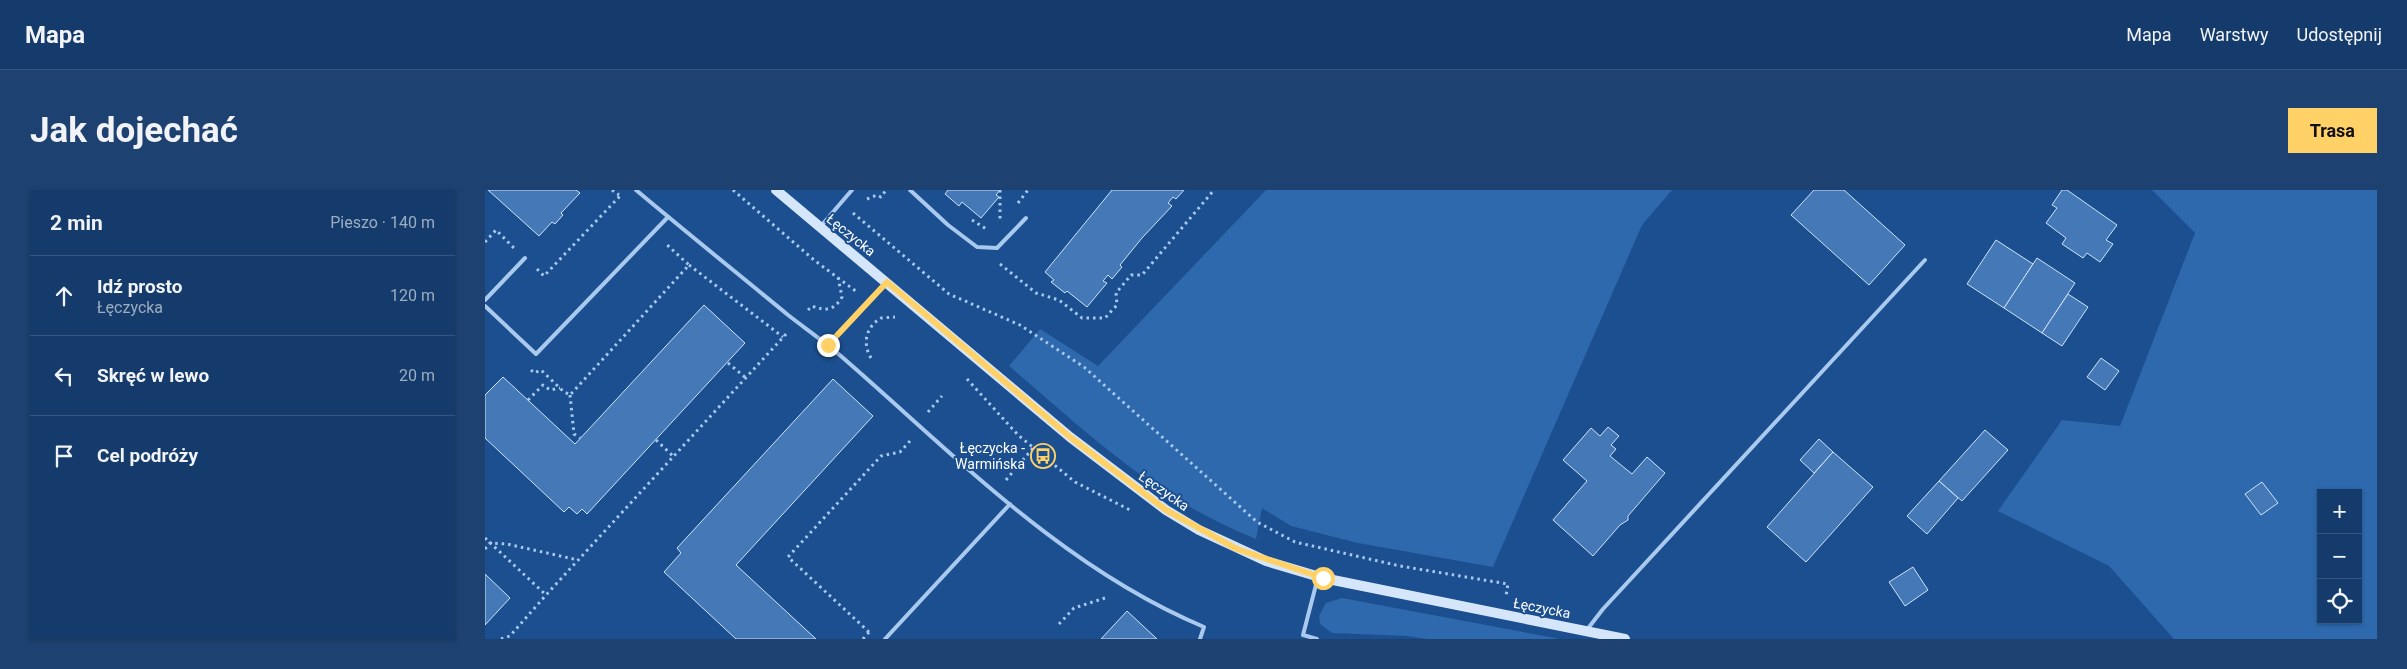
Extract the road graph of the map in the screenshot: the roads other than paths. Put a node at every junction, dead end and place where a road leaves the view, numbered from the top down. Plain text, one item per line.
1 (636, 190) edge
2 (776, 190) edge
3 (852, 190) edge
4 (910, 190) edge
5 (667, 216) junction
6 (1026, 218) dead end
7 (819, 228) junction
8 (525, 258) dead end
9 (1925, 260) dead end
10 (887, 282) junction
11 (485, 300) edge
12 (485, 306) edge
13 (828, 345) junction
14 (1010, 504) junction
15 (1318, 577) junction
16 (1586, 631) junction
17 (885, 639) edge
18 (1200, 639) edge
19 (1317, 639) edge
20 (1625, 639) edge

1 - 5 lane
2 - 7 main road, Łęczycka
3 - 7 lane
4 - 6 lane
5 - 12 lane
5 - 13 lane
7 - 10 main road, Łęczycka
8 - 11 lane
9 - 16 lane
10 - 13 lane
10 - 15 main road, Łęczycka
13 - 14 lane
14 - 17 lane
14 - 18 lane
15 - 16 main road, Łęczycka
15 - 19 lane
16 - 20 main road, Łęczycka

